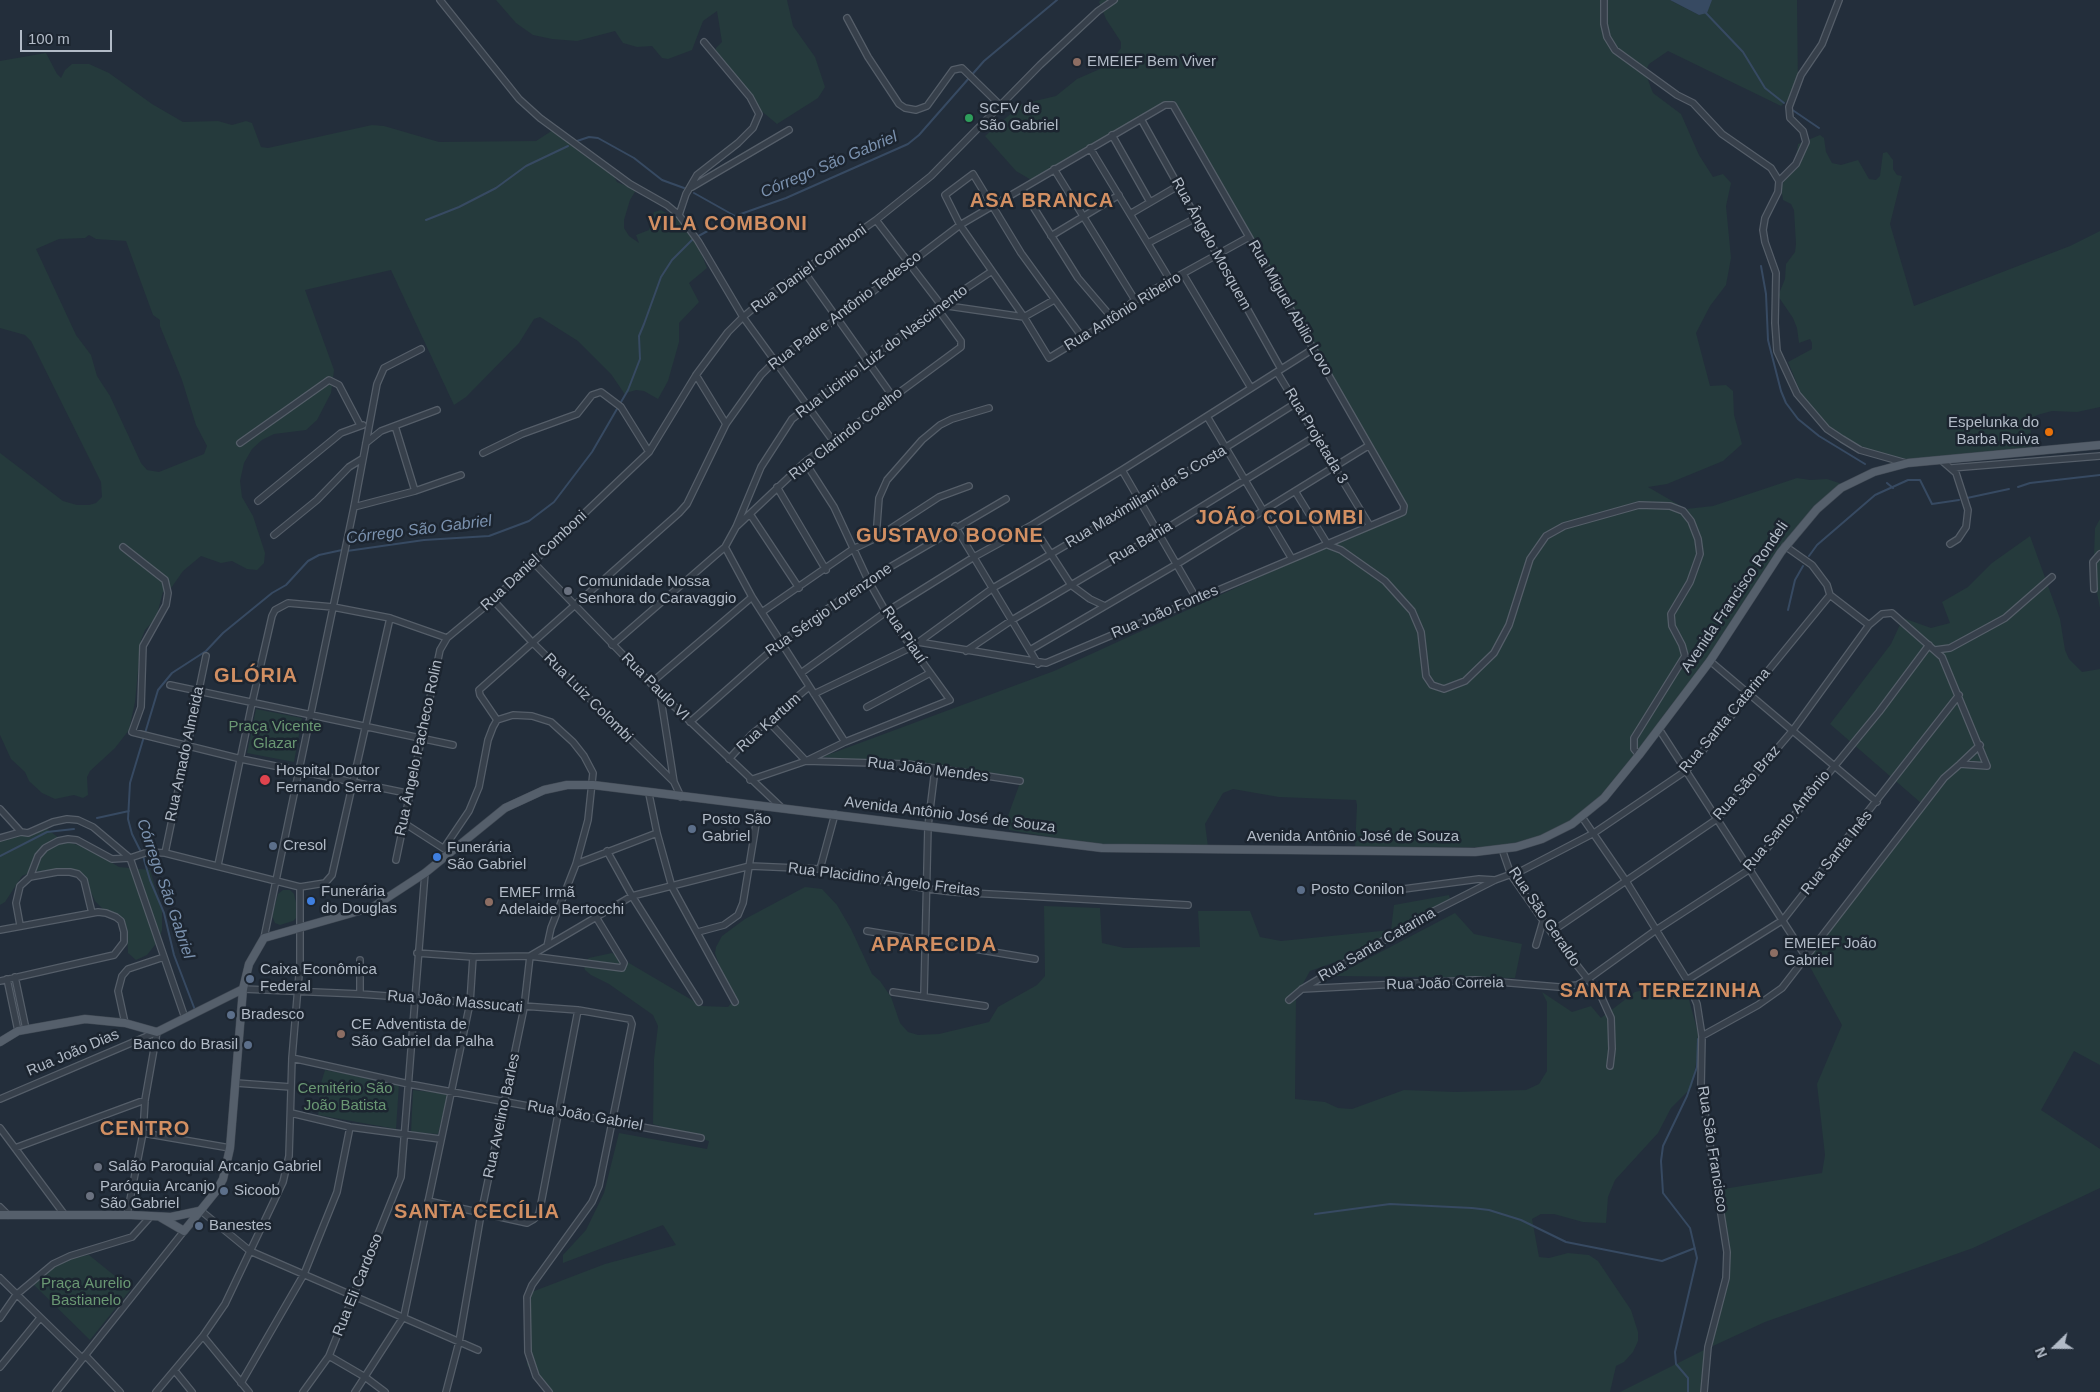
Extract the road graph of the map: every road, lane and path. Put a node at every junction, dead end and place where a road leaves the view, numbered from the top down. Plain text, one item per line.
1 (440, 0) edge
2 (1114, 0) edge
3 (1604, 0) edge
4 (1839, 0) edge
5 (847, 18) dead end
6 (704, 42) dead end
7 (1173, 105) joint
8 (1001, 106) junction
9 (1141, 119) junction
10 (789, 130) dead end
11 (1112, 135) junction
12 (1090, 148) junction
13 (1054, 169) junction
14 (1780, 181) junction
15 (1178, 186) junction
16 (692, 187) junction
17 (1022, 189) junction
18 (1119, 195) junction
19 (1150, 202) junction
20 (993, 205) junction
21 (1130, 214) junction
22 (679, 215) junction
23 (1083, 216) junction
24 (1196, 218) junction
25 (876, 220) junction
26 (960, 225) junction
27 (1051, 236) junction
28 (1249, 237) junction
29 (1148, 243) junction
30 (1216, 255) junction
31 (909, 265) junction
32 (803, 270) junction
33 (992, 272) junction
34 (1182, 274) junction
35 (1170, 280) junction
36 (1054, 300) junction
37 (1135, 300) junction
38 (939, 307) junction
39 (743, 317) junction
40 (1024, 317) junction
41 (838, 318) junction
42 (1113, 318) junction
43 (1082, 337) junction
44 (421, 349) dead end
45 (1313, 349) junction
46 (775, 361) junction
47 (867, 361) junction
48 (1279, 370) junction
49 (696, 375) junction
50 (1251, 388) junction
51 (893, 397) junction
52 (1296, 404) junction
53 (808, 405) junction
54 (989, 408) dead end
55 (437, 410) dead end
56 (1208, 418) junction
57 (368, 424) junction
58 (726, 424) junction
59 (360, 426) junction
60 (395, 426) junction
61 (1316, 436) junction
62 (833, 441) junction
63 (366, 443) junction
64 (240, 444) dead end
65 (2100, 445) edge
66 (1368, 446) junction
67 (1226, 448) junction
68 (649, 452) junction
69 (483, 453) dead end
70 (2100, 456) edge
71 (362, 459) junction
72 (1941, 460) junction
73 (805, 462) junction
74 (1908, 463) junction
75 (1334, 467) junction
76 (1951, 468) junction
77 (1122, 470) junction
78 (461, 475) dead end
79 (1245, 480) junction
80 (969, 486) dead end
81 (777, 488) junction
82 (415, 491) junction
83 (1295, 491) junction
84 (1006, 499) dead end
85 (258, 501) dead end
86 (1141, 501) junction
87 (354, 507) junction
88 (1263, 511) junction
89 (1403, 512) joint
90 (750, 514) junction
91 (1032, 525) junction
92 (955, 526) junction
93 (1370, 526) junction
94 (736, 527) junction
95 (1159, 533) junction
96 (274, 535) dead end
97 (876, 538) junction
98 (1950, 544) dead end
99 (1328, 545) junction
100 (1785, 546) junction
101 (123, 547) dead end
102 (725, 547) junction
103 (853, 549) junction
104 (2100, 554) edge
105 (1050, 555) junction
106 (974, 557) junction
107 (1292, 559) junction
108 (533, 562) junction
109 (1177, 564) junction
110 (826, 570) junction
111 (2052, 577) dead end
112 (868, 580) junction
113 (1071, 585) junction
114 (799, 588) junction
115 (993, 588) junction
116 (2094, 589) dead end
117 (1830, 595) junction
118 (752, 597) junction
119 (1196, 598) junction
120 (493, 600) junction
121 (574, 606) junction
122 (1105, 606) junction
123 (333, 607) junction
124 (762, 612) junction
125 (886, 612) junction
126 (390, 618) junction
127 (1012, 620) junction
128 (1869, 624) junction
129 (447, 638) junction
130 (532, 642) junction
131 (781, 642) junction
132 (918, 642) junction
133 (612, 645) junction
134 (1929, 645) junction
135 (912, 647) junction
136 (1950, 648) junction
137 (1030, 650) junction
138 (1935, 650) junction
139 (966, 651) junction
140 (206, 656) dead end
141 (1710, 661) junction
142 (1944, 661) junction
143 (1038, 664) junction
144 (801, 673) junction
145 (930, 673) junction
146 (651, 683) junction
147 (170, 685) dead end
148 (809, 687) junction
149 (199, 691) junction
150 (660, 693) junction
151 (1750, 693) junction
152 (814, 694) junction
153 (1959, 695) junction
154 (950, 700) joint
155 (252, 703) junction
156 (867, 707) dead end
157 (310, 715) junction
158 (498, 720) junction
159 (768, 721) junction
160 (690, 722) junction
161 (366, 726) junction
162 (1659, 729) junction
163 (1793, 730) junction
164 (421, 738) junction
165 (845, 742) junction
166 (453, 745) dead end
167 (1980, 745) junction
168 (187, 746) junction
169 (1639, 755) junction
170 (240, 759) junction
171 (729, 759) junction
172 (806, 762) junction
173 (1960, 764) junction
174 (1834, 766) junction
175 (935, 769) junction
176 (298, 770) junction
177 (1687, 770) junction
178 (750, 780) junction
179 (1020, 781) dead end
180 (354, 782) junction
181 (674, 782) junction
182 (593, 785) junction
183 (410, 794) junction
184 (649, 794) junction
185 (681, 797) junction
186 (1877, 802) junction
187 (759, 806) junction
188 (782, 808) junction
189 (0, 809) edge
190 (835, 814) junction
191 (1582, 817) junction
192 (1717, 819) junction
193 (404, 823) junction
194 (928, 826) junction
195 (21, 832) junction
196 (657, 833) junction
197 (1594, 833) junction
198 (0, 838) edge
199 (1502, 849) junction
200 (447, 850) junction
201 (607, 851) junction
202 (165, 853) junction
203 (130, 858) junction
204 (396, 860) dead end
205 (576, 864) junction
206 (218, 865) junction
207 (750, 866) junction
208 (820, 869) junction
209 (1750, 869) junction
210 (425, 873) junction
211 (1512, 875) junction
212 (30, 877) junction
213 (1495, 880) junction
214 (276, 881) junction
215 (1626, 881) junction
216 (300, 887) junction
217 (672, 887) junction
218 (928, 889) junction
219 (1381, 892) dead end
220 (632, 896) junction
221 (1188, 906) dead end
222 (92, 913) junction
223 (596, 917) junction
224 (1783, 920) junction
225 (1543, 922) junction
226 (20, 925) junction
227 (302, 927) junction
228 (0, 930) edge
229 (1656, 930) junction
230 (867, 931) dead end
231 (698, 932) junction
232 (1551, 932) junction
233 (264, 938) junction
234 (927, 941) junction
235 (1536, 945) dead end
236 (547, 946) junction
237 (417, 953) junction
238 (530, 956) junction
239 (164, 957) junction
240 (473, 957) junction
241 (1806, 957) junction
242 (1035, 959) dead end
243 (360, 960) dead end
244 (15, 977) junction
245 (7, 979) junction
246 (1588, 979) junction
247 (1687, 980) junction
248 (0, 981) edge
249 (243, 989) junction
250 (1302, 989) junction
251 (298, 991) junction
252 (893, 992) dead end
253 (360, 994) junction
254 (924, 995) junction
255 (413, 999) junction
256 (1289, 1000) dead end
257 (699, 1002) dead end
258 (735, 1002) dead end
259 (470, 1003) junction
260 (985, 1006) dead end
261 (524, 1008) junction
262 (578, 1010) junction
263 (185, 1018) junction
264 (126, 1023) junction
265 (22, 1030) junction
266 (160, 1031) junction
267 (1702, 1036) junction
268 (0, 1042) edge
269 (292, 1058) junction
270 (1610, 1066) dead end
271 (236, 1083) junction
272 (409, 1084) junction
273 (291, 1087) junction
274 (452, 1092) junction
275 (0, 1099) edge
276 (145, 1100) junction
277 (505, 1102) junction
278 (558, 1112) junction
279 (291, 1113) junction
280 (613, 1122) junction
281 (350, 1127) junction
282 (0, 1128) edge
283 (142, 1132) junction
284 (406, 1134) junction
285 (702, 1138) dead end
286 (440, 1139) junction
287 (15, 1148) junction
288 (230, 1148) junction
289 (428, 1201) junction
290 (0, 1207) edge
291 (199, 1211) junction
292 (64, 1214) junction
293 (127, 1214) junction
294 (481, 1214) junction
295 (4, 1215) edge
296 (150, 1217) junction
297 (160, 1217) junction
298 (184, 1231) junction
299 (250, 1251) junction
300 (304, 1274) junction
301 (0, 1278) edge
302 (16, 1295) junction
303 (354, 1295) junction
304 (404, 1316) junction
305 (0, 1318) edge
306 (40, 1318) junction
307 (203, 1336) junction
308 (459, 1342) junction
309 (478, 1350) dead end
310 (83, 1356) junction
311 (329, 1356) junction
312 (0, 1367) edge
313 (175, 1371) junction
314 (365, 1377) junction
315 (241, 1383) junction
316 (56, 1392) edge
317 (120, 1392) edge
318 (156, 1392) edge
319 (192, 1392) edge
320 (249, 1392) edge
321 (303, 1392) edge
322 (355, 1392) edge
323 (385, 1392) edge
324 (446, 1392) edge
325 (548, 1392) edge
326 (1704, 1392) edge

1 - 22 street
2 - 8 street, Rua Daniel Comboni
3 - 14 street
4 - 14 street
5 - 8 street
6 - 16 street
7 - 9 street, Rua Padre Antônio Tedesco
7 - 28 street, Rua Miguel Abilio Lovo
8 - 25 street, Rua Daniel Comboni
9 - 11 street, Rua Padre Antônio Tedesco
9 - 15 street, Rua Ângelo Mosquem
10 - 16 street
11 - 12 street, Rua Padre Antônio Tedesco
11 - 19 street
12 - 13 street, Rua Padre Antônio Tedesco
12 - 18 street
13 - 17 street, Rua Padre Antônio Tedesco
13 - 23 street
14 - 74 street
15 - 19 street
15 - 24 street, Rua Ângelo Mosquem
16 - 22 street
17 - 20 street, Rua Padre Antônio Tedesco
17 - 27 street
18 - 21 street
18 - 23 street
19 - 21 street
20 - 26 street, Rua Padre Antônio Tedesco
20 - 26 street
20 - 36 street
21 - 29 street
22 - 39 street
23 - 27 street
23 - 37 street
24 - 29 street
24 - 30 street, Rua Ângelo Mosquem
25 - 31 street
25 - 32 street, Rua Daniel Comboni
26 - 31 street, Rua Padre Antônio Tedesco
26 - 33 street
27 - 42 street
28 - 30 street, Rua Antônio Ribeiro
28 - 45 street, Rua Miguel Abilio Lovo
29 - 35 street
30 - 34 street, Rua Antônio Ribeiro
30 - 48 street, Rua Ângelo Mosquem
31 - 38 street
31 - 41 street, Rua Padre Antônio Tedesco
32 - 39 street, Rua Daniel Comboni
32 - 41 street
33 - 38 street, Rua Licinio Luiz do Nascimento
33 - 40 street
34 - 35 street, Rua Antônio Ribeiro
34 - 50 street
35 - 37 street, Rua Antônio Ribeiro
36 - 40 street
36 - 43 street
37 - 42 street, Rua Antônio Ribeiro
38 - 40 street
38 - 47 street, Rua Licinio Luiz do Nascimento
38 - 51 street, Rua Clarindo Coelho
39 - 46 street
39 - 49 street, Rua Daniel Comboni
40 - 43 street, Rua Antônio Ribeiro
41 - 46 street, Rua Padre Antônio Tedesco
41 - 47 street
42 - 43 street, Rua Antônio Ribeiro
44 - 57 street
45 - 48 street
45 - 66 street, Rua Miguel Abilio Lovo
46 - 53 street
46 - 58 street, Rua Padre Antônio Tedesco
47 - 51 street
47 - 53 street, Rua Licinio Luiz do Nascimento
48 - 50 street
48 - 52 street, Rua Projetada 3
49 - 58 street
49 - 68 street, Rua Daniel Comboni
50 - 56 street
51 - 62 street, Rua Clarindo Coelho
52 - 61 street, Rua Projetada 3
52 - 67 street, Rua Maximiliani da S Costa
53 - 62 street
53 - 94 street, Rua Licinio Luiz do Nascimento
54 - 97 street
55 - 60 street
56 - 67 street
56 - 77 street
57 - 59 street
57 - 63 street
58 - 121 street, Rua Padre Antônio Tedesco
59 - 64 street
59 - 85 street
60 - 63 street
60 - 82 street
61 - 75 street, Rua Projetada 3
61 - 79 street, Rua Bahia
62 - 73 street, Rua Clarindo Coelho
63 - 71 street
65 - 72 main road, Avenida Francisco Rondeli
66 - 75 street
66 - 89 street, Rua Miguel Abilio Lovo
67 - 79 street
67 - 86 street, Rua Maximiliani da S Costa
68 - 69 street
68 - 108 street, Rua Daniel Comboni
70 - 76 street
71 - 87 street
71 - 96 street
72 - 74 main road, Avenida Francisco Rondeli
72 - 76 street
73 - 81 street, Rua Clarindo Coelho
73 - 103 street, Rua Piauí
74 - 100 main road, Avenida Francisco Rondeli
75 - 83 street
75 - 93 street, Rua Projetada 3
76 - 98 street
77 - 86 street
77 - 91 street
78 - 82 street
79 - 88 street
79 - 95 street, Rua Bahia
80 - 97 street
81 - 90 street, Rua Clarindo Coelho
81 - 110 street
82 - 87 street
83 - 88 street
83 - 99 street
84 - 92 street, Rua Sérgio Lorenzone
86 - 95 street
86 - 105 street, Rua Maximiliani da S Costa
87 - 123 street
88 - 107 street
88 - 109 street
89 - 93 street, Rua João Fontes
90 - 94 street, Rua Clarindo Coelho
90 - 114 street
91 - 105 street
91 - 106 street
92 - 106 street
92 - 112 street, Rua Sérgio Lorenzone
93 - 99 street, Rua João Fontes
94 - 102 street, Rua Licinio Luiz do Nascimento
95 - 109 street
95 - 113 street, Rua Bahia
97 - 103 street
99 - 107 street, Rua João Fontes
99 - 169 street
100 - 117 street
100 - 141 main road, Avenida Francisco Rondeli
101 - 168 street
102 - 118 street
102 - 133 street, Rua Licinio Luiz do Nascimento
103 - 110 street
103 - 112 street, Rua Piauí
104 - 116 street
105 - 113 street
105 - 115 street, Rua Maximiliani da S Costa
106 - 115 street
106 - 125 street
107 - 119 street, Rua João Fontes
108 - 120 street, Rua Daniel Comboni
108 - 121 street, Rua Paulo VI
109 - 119 street
109 - 122 street
110 - 114 street
111 - 136 street
112 - 125 street, Rua Piauí
112 - 131 street, Rua Sérgio Lorenzone
113 - 122 street
113 - 127 street, Rua Bahia
114 - 124 street
115 - 127 street
115 - 132 street, Rua Maximiliani da S Costa
117 - 128 street
117 - 151 street, Rua Santa Catarina
118 - 124 street
118 - 146 street
119 - 143 street, Rua João Fontes
120 - 129 street, Rua Daniel Comboni
120 - 130 street, Rua Luiz Colombi
121 - 130 street, Rua Padre Antônio Tedesco
121 - 133 street, Rua Paulo VI
122 - 137 street
123 - 126 street
123 - 155 street
123 - 157 street
124 - 131 street
125 - 135 street, Rua Piauí
125 - 144 street
126 - 129 street
126 - 161 street
127 - 137 street
127 - 139 street, Rua Bahia
128 - 134 street
128 - 163 street, Rua São Braz
129 - 164 street, Rua Ângelo Pacheco Rolin
130 - 158 street, Rua Padre Antônio Tedesco
130 - 181 street, Rua Luiz Colombi
131 - 144 street
131 - 160 street, Rua Sérgio Lorenzone
132 - 135 street, Rua Maximiliani da S Costa
132 - 139 street, Rua João Fontes
133 - 146 street, Rua Paulo VI
134 - 138 street
134 - 174 street, Rua Santo Antônio
135 - 145 street, Rua Piauí
135 - 152 street, Rua Maximiliani da S Costa
136 - 138 street
136 - 142 street
137 - 143 street
138 - 142 street
139 - 143 street, Rua João Fontes
140 - 149 street, Rua Amado Almeida
141 - 151 street
141 - 162 main road, Avenida Francisco Rondeli
142 - 153 street
144 - 148 street
145 - 154 street, Rua Piauí
145 - 156 street
146 - 150 street, Rua Paulo VI
147 - 149 street
148 - 152 street
148 - 159 street, Rua Kartum
149 - 155 street
149 - 168 street, Rua Amado Almeida
150 - 160 street, Rua Paulo VI
150 - 181 street
151 - 163 street
151 - 177 street, Rua Santa Catarina
152 - 165 street
153 - 167 street
153 - 186 street, Rua Santa Inês
154 - 165 street, Rua João Mendes
155 - 157 street
155 - 170 street
157 - 161 street
157 - 176 street
158 - 182 street
158 - 200 street
159 - 171 street, Rua Kartum
159 - 172 street
160 - 171 street, Rua Paulo VI
161 - 164 street
161 - 180 street
162 - 169 main road, Avenida Francisco Rondeli
162 - 177 street
163 - 174 street
163 - 192 street, Rua São Braz
164 - 166 street
164 - 183 street, Rua Ângelo Pacheco Rolin
165 - 172 street, Rua João Mendes
167 - 173 street
167 - 173 street
168 - 170 street
168 - 202 street, Rua Amado Almeida
169 - 191 main road, Avenida Francisco Rondeli
170 - 176 street
170 - 206 street
171 - 178 street, Rua Paulo VI
172 - 175 street, Rua João Mendes
172 - 178 street, Rua João Mendes
173 - 241 street
174 - 186 street
174 - 209 street, Rua Santo Antônio
175 - 179 street, Rua João Mendes
175 - 194 street
176 - 180 street
176 - 214 street
177 - 192 street
177 - 197 street, Rua Santa Catarina
178 - 188 street, Rua Paulo VI
180 - 183 street
180 - 216 street
181 - 185 street, Rua Luiz Colombi
182 - 184 main road, Avenida Antônio José de Souza
182 - 200 main road, Avenida Antônio José de Souza
182 - 205 street
183 - 193 street, Rua Ângelo Pacheco Rolin
184 - 185 main road, Avenida Antônio José de Souza
184 - 196 street
185 - 187 main road, Avenida Antônio José de Souza
186 - 224 street, Rua Santa Inês
187 - 188 main road, Avenida Antônio José de Souza
187 - 207 street
188 - 190 main road, Avenida Antônio José de Souza
189 - 195 street
190 - 194 main road, Avenida Antônio José de Souza
190 - 208 street
191 - 197 street, Rua São Francisco
191 - 199 main road, Avenida Francisco Rondeli
192 - 209 street
192 - 215 street, Rua São Braz
193 - 200 street
193 - 204 street, Rua Ângelo Pacheco Rolin
194 - 199 main road, Avenida Antônio José de Souza
194 - 218 street
195 - 198 street
195 - 203 street
196 - 201 street
196 - 217 street
197 - 211 street, Rua Santa Catarina
197 - 215 street, Rua São Francisco
199 - 211 street, Rua São Geraldo
200 - 210 main road, Avenida Antônio José de Souza
201 - 205 street
201 - 220 street
202 - 203 street
202 - 206 street
203 - 212 street
203 - 239 street
205 - 236 street
206 - 214 street
207 - 208 street, Rua Placidino Ângelo Freitas
207 - 217 street, Rua Placidino Ângelo Freitas
207 - 231 street
208 - 218 street, Rua Placidino Ângelo Freitas
209 - 224 street
209 - 229 street, Rua Santo Antônio
210 - 227 main road, Avenida Antônio José de Souza
210 - 237 street, Rua Eli Cardoso
211 - 213 street, Rua Santa Catarina
211 - 225 street, Rua São Geraldo
212 - 222 street
212 - 226 street
213 - 219 street, Rua Santa Catarina
213 - 250 street, Rua Santa Catarina
214 - 216 street
214 - 233 street
215 - 229 street, Rua São Francisco
215 - 232 street, Rua São Braz
216 - 227 street
217 - 220 street, Rua Placidino Ângelo Freitas
217 - 231 street
218 - 221 street, Rua Placidino Ângelo Freitas
218 - 234 street
220 - 223 street, Rua Placidino Ângelo Freitas
220 - 257 street
222 - 226 street
222 - 244 street
223 - 236 street, Rua Placidino Ângelo Freitas
223 - 238 street
224 - 241 street
224 - 247 street, Rua Santa Inês
225 - 232 street, Rua São Geraldo
225 - 235 street
226 - 228 street
227 - 233 main road, Avenida Antônio José de Souza
227 - 251 street
229 - 246 street, Rua Santo Antônio
229 - 247 street, Rua São Francisco
230 - 234 street
231 - 258 street
232 - 246 street, Rua São Geraldo
233 - 249 main road
234 - 242 street
234 - 254 street
236 - 238 street, Rua Placidino Ângelo Freitas
237 - 240 street
237 - 255 street, Rua Eli Cardoso
238 - 240 street
238 - 261 street, Rua Avelino Barles
239 - 263 street
239 - 264 street
240 - 259 street
241 - 267 street
243 - 253 street
244 - 245 street
244 - 265 street
245 - 248 street
245 - 265 street
246 - 250 street, Rua João Correia
246 - 270 street, Rua São Geraldo
247 - 267 street, Rua São Francisco
249 - 251 street, Rua João Massucati
249 - 263 main road, Rua João Dias
249 - 271 main road
250 - 256 street, Rua Santa Catarina
251 - 253 street, Rua João Massucati
251 - 269 street
252 - 254 street
253 - 255 street, Rua João Massucati
254 - 260 street
255 - 259 street, Rua João Massucati
255 - 272 street, Rua Eli Cardoso
259 - 261 street, Rua João Massucati
259 - 274 street
261 - 262 street, Rua João Massucati
261 - 277 street, Rua Avelino Barles
262 - 278 street
262 - 280 street, Rua João Massucati
263 - 266 main road, Rua João Dias
264 - 265 main road
264 - 266 main road
265 - 268 main road
266 - 275 street, Rua João Dias
266 - 276 street
267 - 326 street, Rua São Francisco
269 - 272 street, Rua João Gabriel
269 - 273 street
271 - 273 street
271 - 288 main road
272 - 274 street, Rua João Gabriel
272 - 284 street, Rua Eli Cardoso
273 - 279 street
274 - 277 street, Rua João Gabriel
274 - 286 street
276 - 283 street
276 - 287 street
277 - 278 street, Rua João Gabriel
277 - 294 street, Rua Avelino Barles
278 - 280 street, Rua João Gabriel
278 - 294 street
279 - 281 street
279 - 299 street
280 - 285 street, Rua João Gabriel
280 - 325 street
281 - 284 street
281 - 300 street
282 - 287 street
283 - 288 street
283 - 293 street
284 - 286 street
284 - 303 street, Rua Eli Cardoso
286 - 289 street
287 - 292 street
288 - 291 main road
289 - 294 street
289 - 304 street
290 - 295 street
291 - 297 main road
291 - 298 main road
291 - 299 street
292 - 293 main road
292 - 295 main road
293 - 296 main road
294 - 308 street, Rua Avelino Barles
296 - 297 main road
296 - 302 street
297 - 298 main road
298 - 310 street
299 - 300 street
299 - 307 street
300 - 303 street
300 - 315 street
301 - 302 street
302 - 305 street
302 - 306 street
303 - 304 street
303 - 311 street, Rua Eli Cardoso
304 - 308 street
304 - 314 street
306 - 310 street
306 - 312 street
307 - 313 street
307 - 315 street
308 - 309 street
308 - 324 street, Rua Avelino Barles
310 - 316 street
310 - 317 street
311 - 314 street
311 - 321 street, Rua Eli Cardoso
313 - 318 street
313 - 319 street
314 - 322 street
314 - 323 street
315 - 320 street

